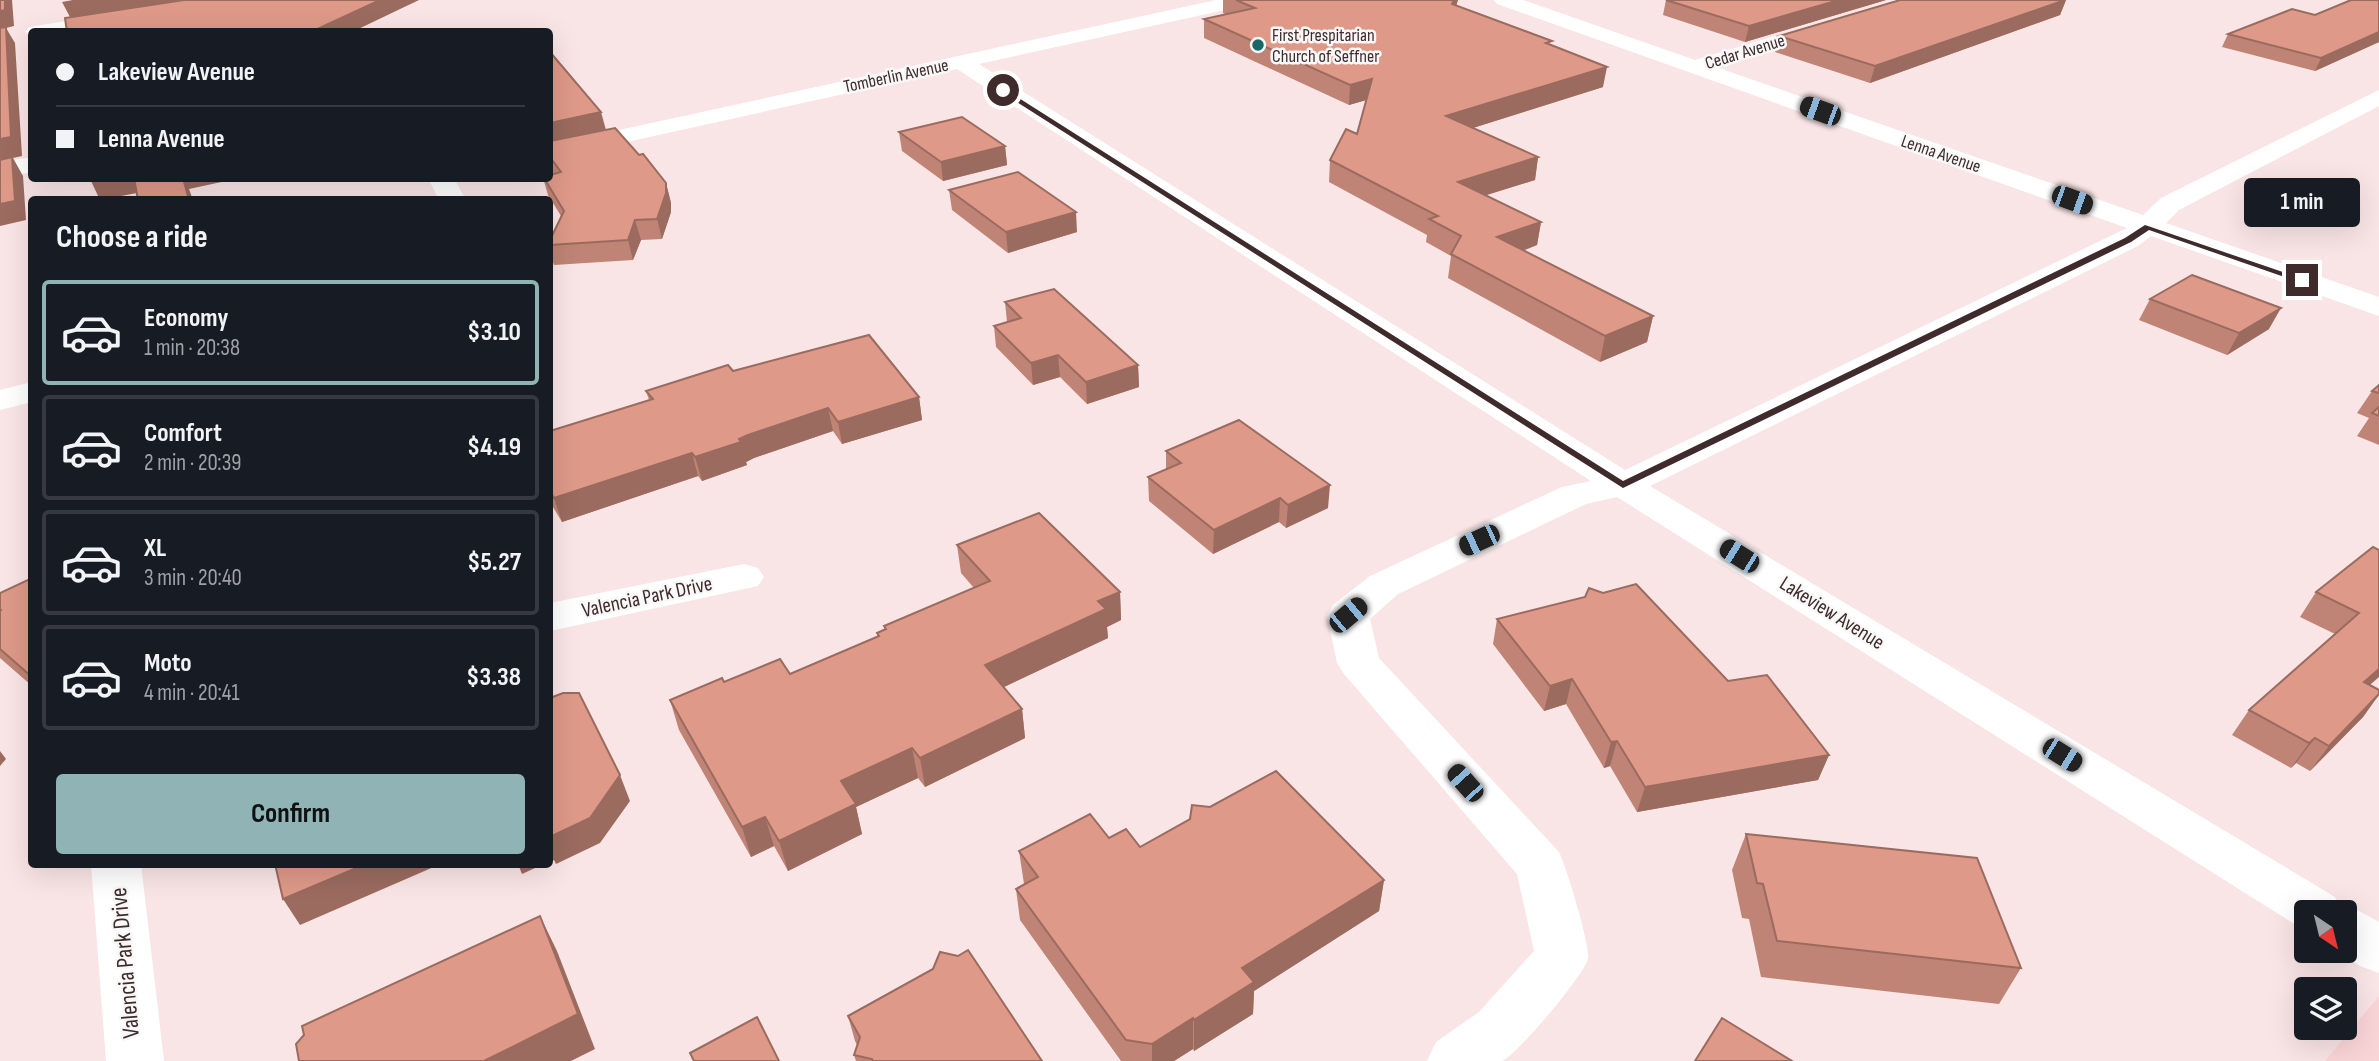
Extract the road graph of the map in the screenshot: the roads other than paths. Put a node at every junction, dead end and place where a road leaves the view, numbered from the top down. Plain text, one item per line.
1 (1243, 0) edge
2 (1504, 0) edge
3 (1916, 0) edge
4 (142, 15) edge
5 (59, 28) edge
6 (28, 33) edge
7 (10, 35) dead end
8 (960, 62) junction
9 (1694, 67) junction
10 (2379, 97) edge
11 (553, 151) edge
12 (28, 165) edge
13 (0, 170) edge
14 (2148, 226) junction
15 (2379, 307) edge
16 (28, 393) edge
17 (0, 400) edge
18 (1623, 485) junction
19 (744, 577) dead end
20 (553, 616) edge
21 (116, 868) edge
22 (2297, 900) edge
23 (2357, 936) edge
24 (2379, 950) edge
25 (135, 1061) edge
26 (1456, 1061) edge

1 - 8 street, Tomberlin Avenue
2 - 9 street, Lenna Avenue
3 - 9 street, Cedar Avenue
4 - 5 street
6 - 7 street
8 - 11 street, Tomberlin Avenue
8 - 18 street, Lakeview Avenue
9 - 14 street, Lenna Avenue
10 - 14 street
12 - 13 street
14 - 15 street, Lenna Avenue
14 - 18 street
16 - 17 street
18 - 22 street, Lakeview Avenue
18 - 26 street
19 - 20 street, Valencia Park Drive
21 - 25 street, Valencia Park Drive
23 - 24 street

